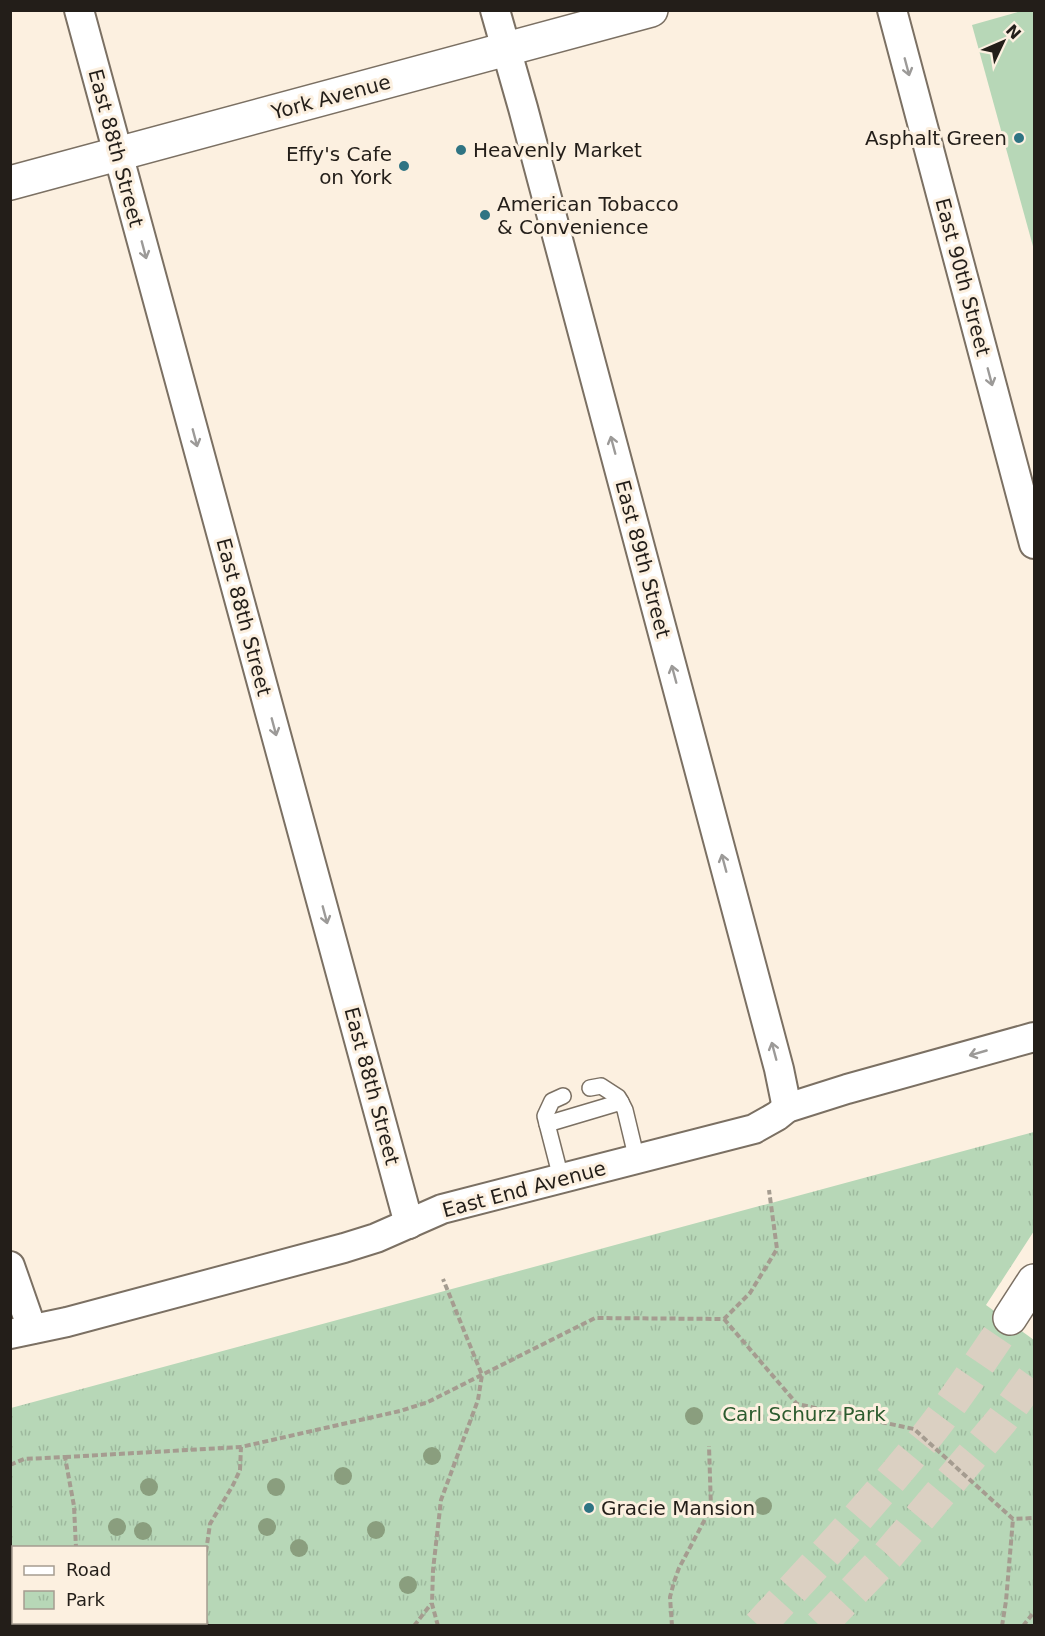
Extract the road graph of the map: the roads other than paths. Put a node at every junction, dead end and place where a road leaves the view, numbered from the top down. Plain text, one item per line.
1 (80, 10) edge
2 (495, 10) edge
3 (651, 10) edge
4 (892, 10) edge
5 (506, 49) junction
6 (118, 154) junction
7 (10, 183) edge
8 (1035, 544) edge
9 (1035, 1037) edge
10 (590, 1088) dead end
11 (563, 1096) dead end
12 (621, 1102) junction
13 (787, 1108) junction
14 (547, 1124) junction
15 (637, 1160) junction
16 (561, 1178) junction
17 (409, 1224) junction
18 (10, 1266) edge
19 (1035, 1281) edge
20 (1010, 1318) tunnel mouth
21 (21, 1331) edge

1 - 6 street, East 88th Street
2 - 5 street, East 89th Street
3 - 5 main road, York Avenue
4 -> 8 street, East 90th Street
5 - 6 main road, York Avenue
13 -> 5 street, East 89th Street
6 - 7 main road, York Avenue
6 -> 17 street, East 88th Street
9 -> 13 street, East End Avenue
10 - 12 lane
11 - 14 lane
12 - 14 lane
12 - 15 lane
13 - 15 street, East End Avenue
14 - 16 lane
15 - 16 street, East End Avenue
16 - 17 street, East End Avenue
17 - 21 street, East End Avenue
18 - 21 street
19 - 20 main road

